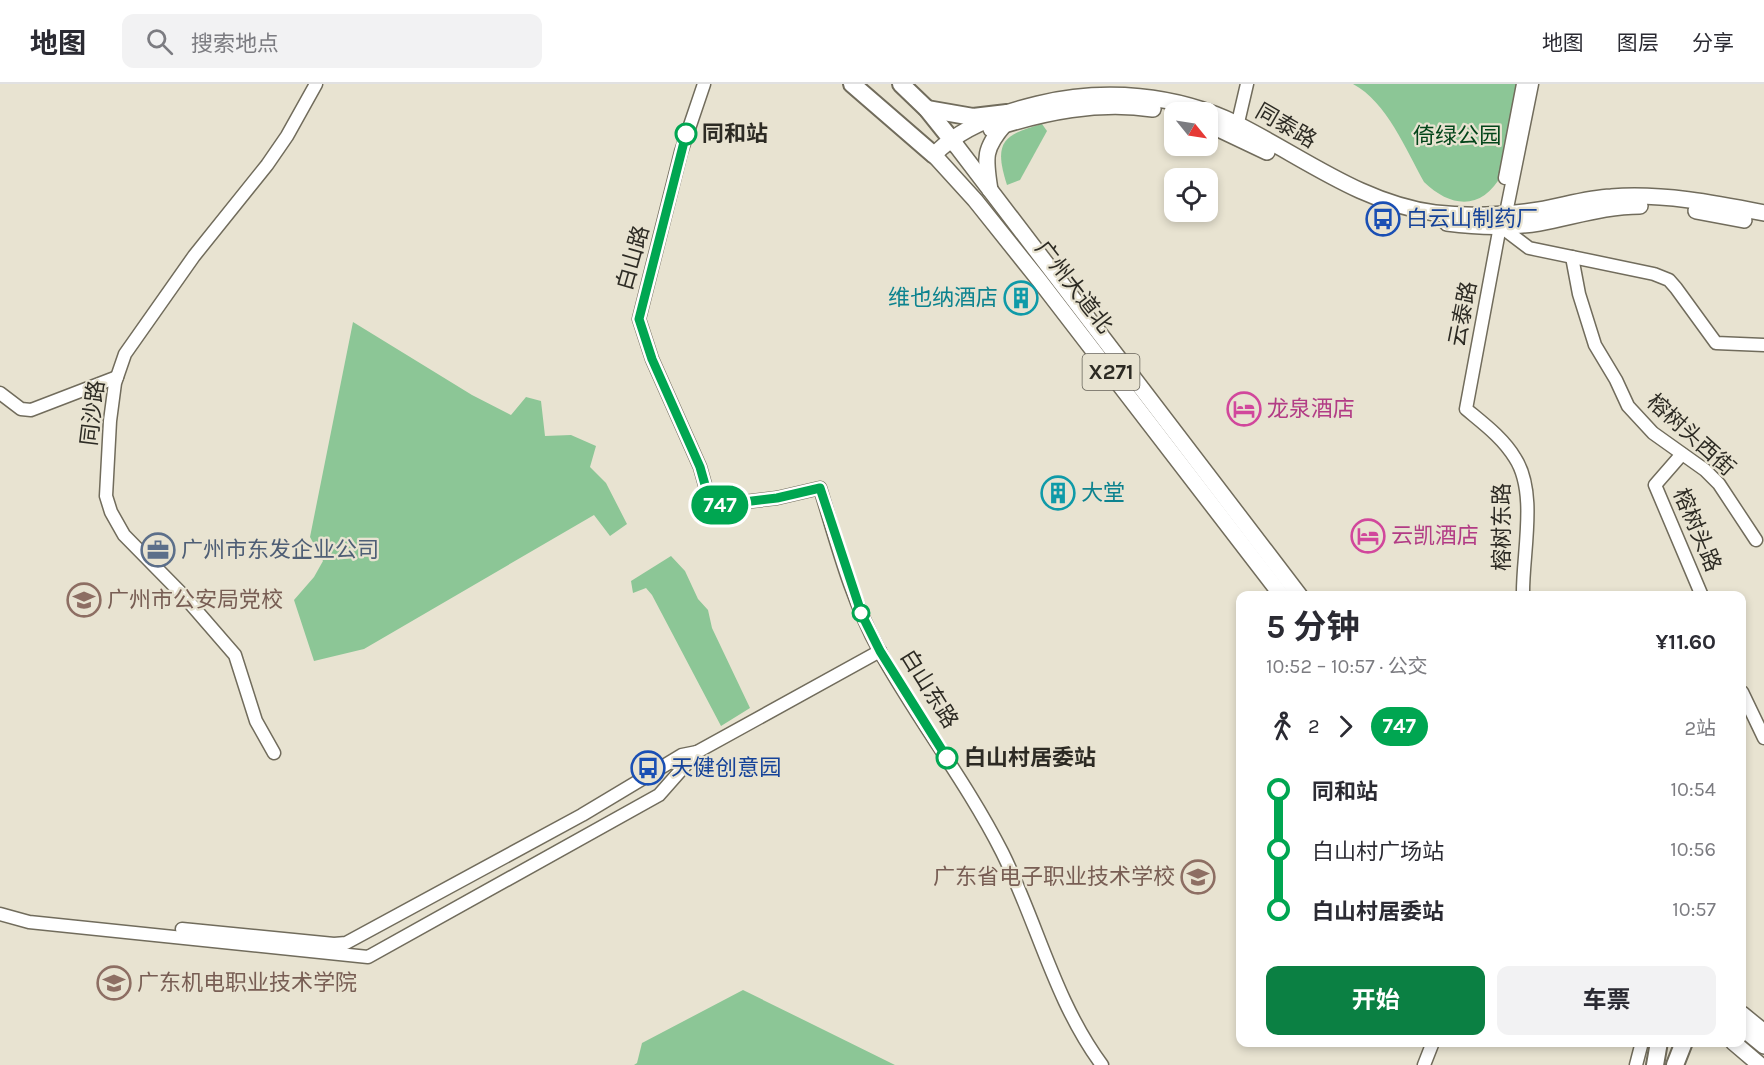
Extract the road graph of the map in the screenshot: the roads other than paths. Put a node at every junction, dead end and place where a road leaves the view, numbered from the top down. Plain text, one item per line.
1 (316, 84) edge
2 (704, 84) edge
3 (852, 84) edge
4 (901, 84) edge
5 (1247, 84) edge
6 (1523, 84) edge
7 (1532, 84) edge
8 (927, 109) junction
9 (1164, 111) edge
10 (1006, 118) junction
11 (1218, 126) edge
12 (1236, 130) junction
13 (953, 140) junction
14 (934, 155) junction
15 (991, 194) junction
16 (1764, 213) edge
17 (1501, 218) junction
18 (1764, 224) edge
19 (1572, 257) junction
20 (1045, 275) junction
21 (1764, 345) edge
22 (117, 377) junction
23 (0, 393) edge
24 (1467, 409) joint
25 (1682, 454) junction
26 (820, 488) joint
27 (1756, 540) dead end
28 (1278, 591) edge
29 (1296, 591) edge
30 (1523, 591) edge
31 (1700, 591) edge
32 (880, 651) junction
33 (1746, 700) edge
34 (1764, 738) edge
35 (697, 752) junction
36 (274, 753) dead end
37 (0, 905) edge
38 (0, 914) edge
39 (1746, 1017) edge
40 (1746, 1031) edge
41 (1764, 1032) edge
42 (1746, 1043) edge
43 (1764, 1046) edge
44 (1431, 1047) edge
45 (1641, 1047) edge
46 (1658, 1047) edge
47 (1682, 1047) edge
48 (1738, 1047) edge
49 (1764, 1057) edge
50 (1102, 1065) edge
51 (1424, 1065) edge
52 (1636, 1065) edge
53 (1655, 1065) edge
54 (1675, 1065) edge
55 (1760, 1065) edge

1 - 22 street, 同沙路
2 - 26 street, 白山路
3 - 14 highway, 广州大道北
4 - 8 highway, 广州大道北
5 - 12 street
6 - 17 street
7 - 17 street
8 - 10 highway
8 - 13 highway, 广州大道北 / X271
9 - 10 main road, 同泰路
10 - 12 main road, 同泰路
10 - 13 main road, 同泰路
10 - 15 main road
11 - 12 main road, 同泰路
12 - 17 main road, 同泰路
13 - 14 main road, 同泰路
13 - 15 main road, 广州大道北 / X271
14 - 20 main road, 广州大道北 / X271
15 - 20 main road, 广州大道北 / X271
16 - 17 main road, 同泰路
17 - 18 main road, 同泰路
17 - 19 street
17 - 24 street, 云泰路
19 - 21 street
19 - 25 street, 榕树头西街
20 - 28 main road, 广州大道北 / X271
20 - 29 main road, 广州大道北 / X271
22 - 23 street
22 - 36 street, 同沙路
24 - 30 street, 榕树东路
25 - 27 street, 榕树头西街
25 - 31 street, 榕树头路
26 - 32 street, 白山东路
32 - 35 street
32 - 50 street, 白山东路
33 - 34 street
35 - 37 street
35 - 38 street
39 - 41 main road
40 - 43 main road
42 - 49 main road
44 - 51 street
45 - 52 street
46 - 53 highway
47 - 54 highway
48 - 55 main road

